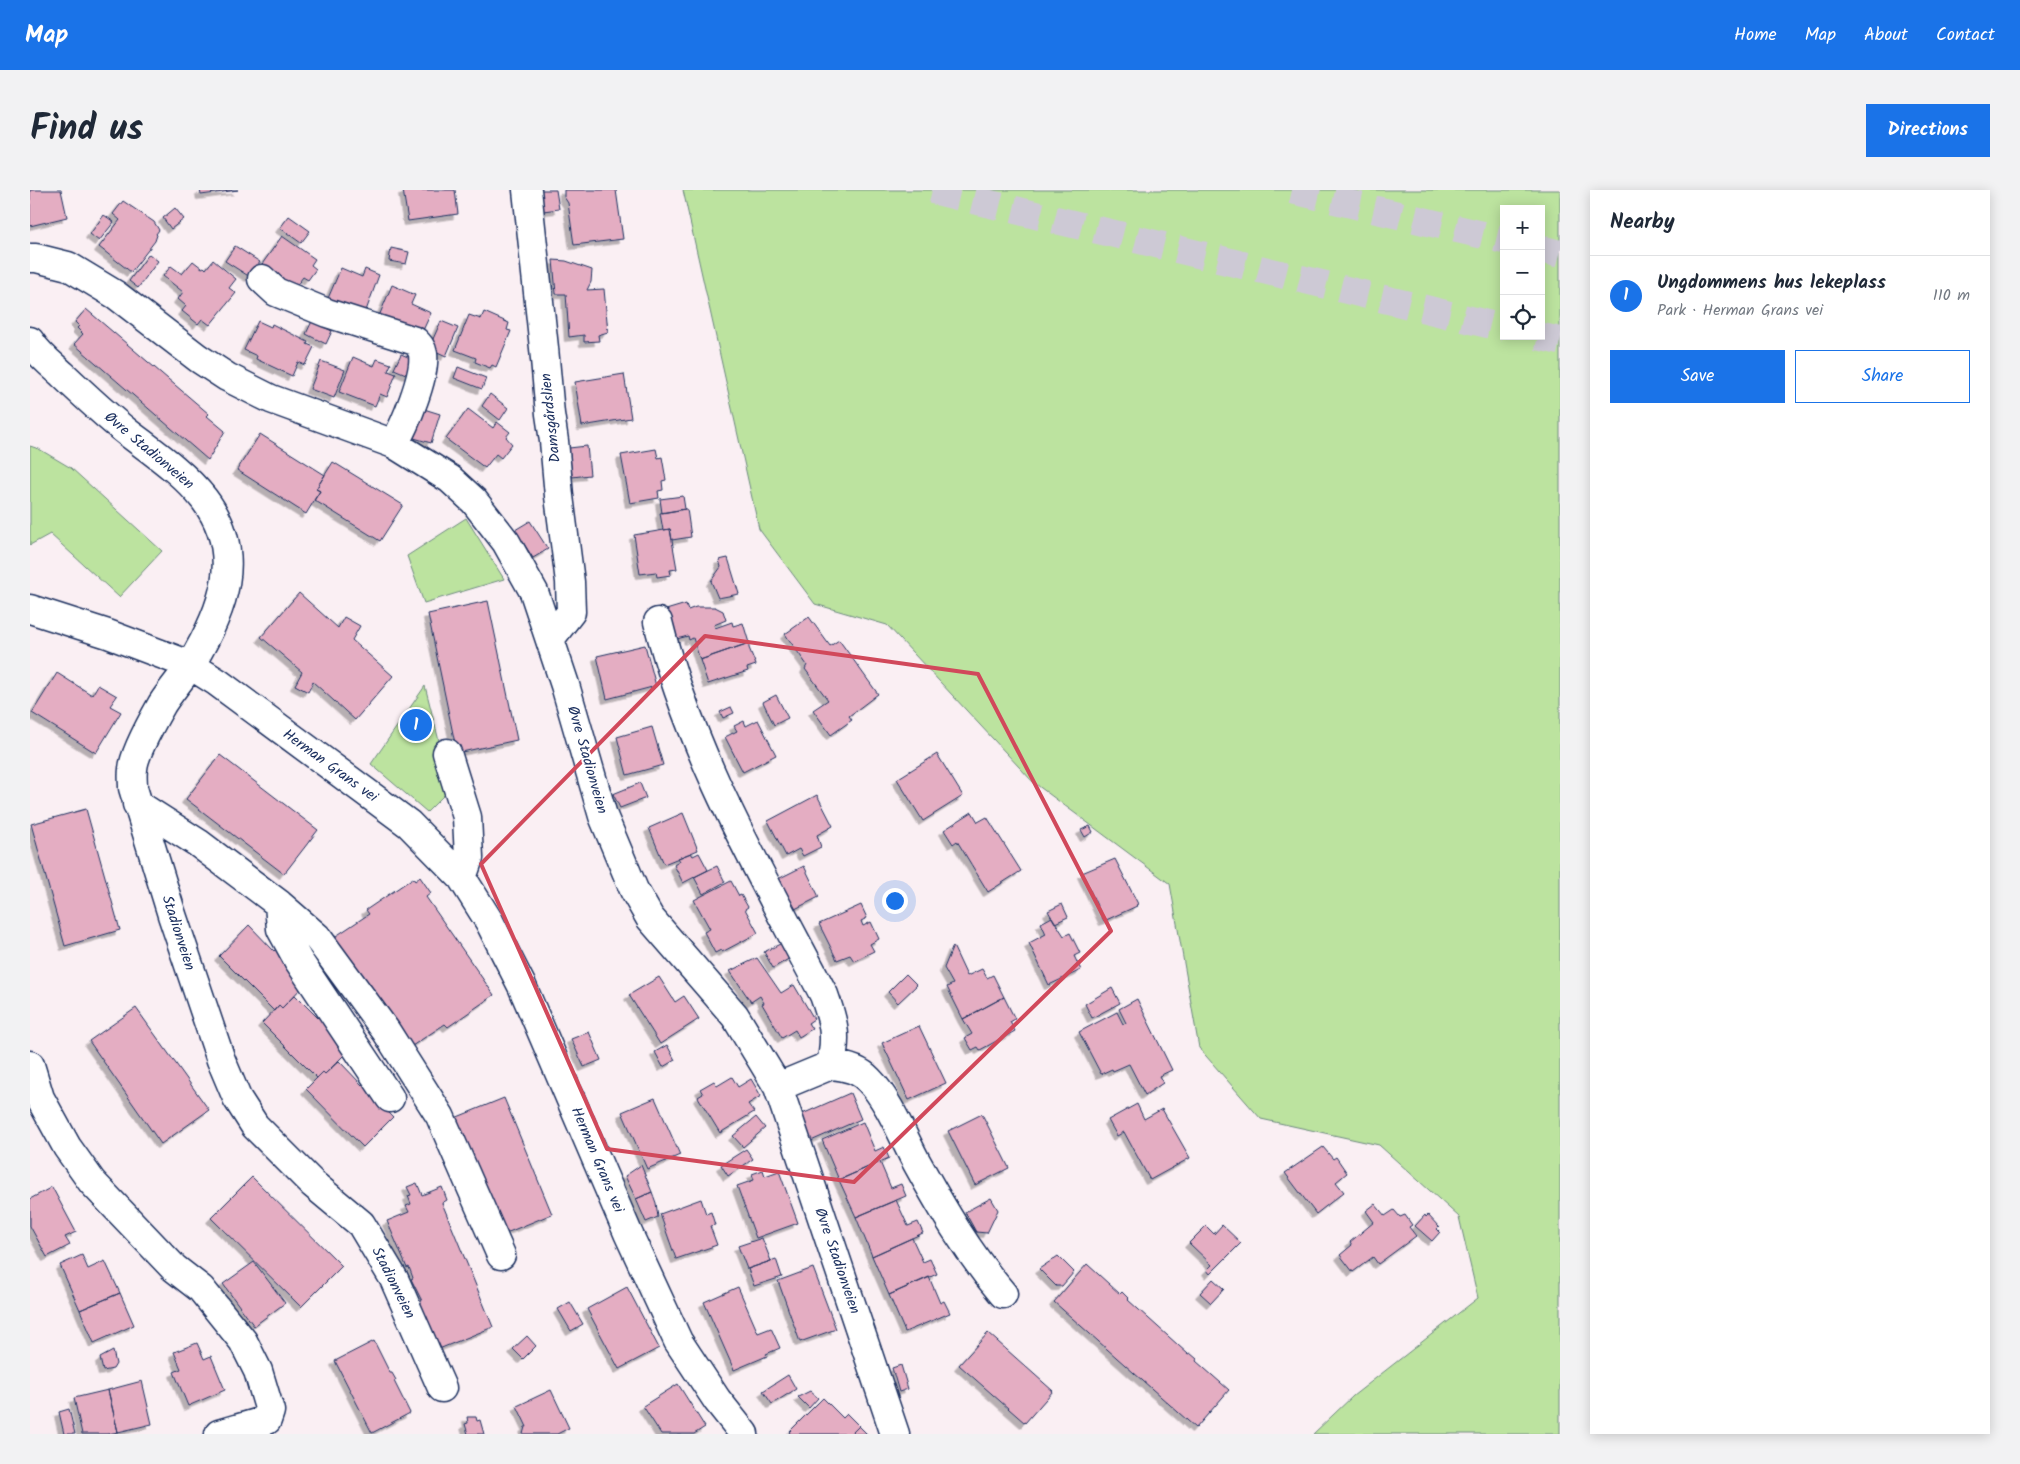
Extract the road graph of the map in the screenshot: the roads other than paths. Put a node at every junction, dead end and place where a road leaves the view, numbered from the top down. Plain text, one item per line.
1 (527, 190) edge
2 (30, 258) edge
3 (262, 279) dead end
4 (30, 342) edge
5 (394, 444) junction
6 (30, 609) edge
7 (658, 622) dead end
8 (550, 639) junction
9 (190, 665) junction
10 (447, 753) dead end
11 (138, 804) junction
12 (462, 878) junction
13 (279, 904) junction
14 (30, 1065) edge
15 (831, 1065) junction
16 (778, 1087) junction
17 (390, 1098) dead end
18 (501, 1255) dead end
19 (1003, 1294) dead end
20 (442, 1388) dead end
21 (275, 1427) edge
22 (219, 1434) edge
23 (744, 1434) edge
24 (895, 1434) edge

1 - 8 street, Damsgårdslien
2 - 5 street, Øvre Stadionveien
3 - 5 street
4 - 9 street, Øvre Stadionveien
5 - 8 street, Øvre Stadionveien
6 - 9 street, Herman Grans vei
7 - 15 street
8 - 16 street, Øvre Stadionveien
9 - 11 street
9 - 12 street, Herman Grans vei
10 - 12 street
11 - 13 street
11 - 20 street, Stadionveien
12 - 23 street, Herman Grans vei
13 - 17 street
13 - 18 street
14 - 21 street
15 - 16 street
15 - 19 street
16 - 24 street, Øvre Stadionveien
21 - 22 street

